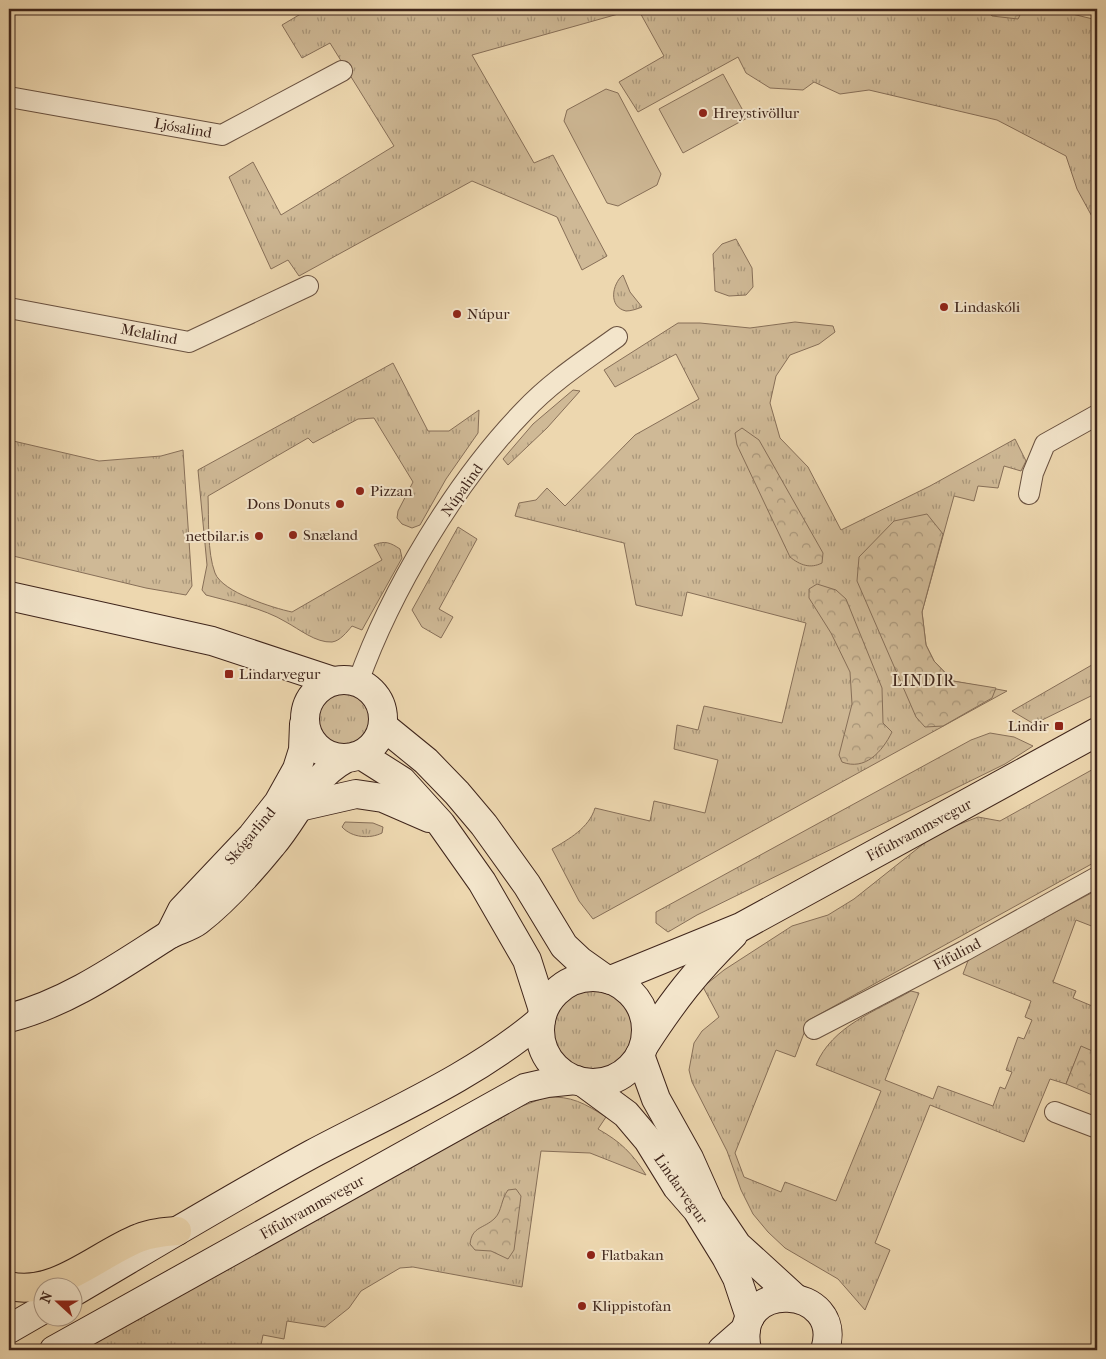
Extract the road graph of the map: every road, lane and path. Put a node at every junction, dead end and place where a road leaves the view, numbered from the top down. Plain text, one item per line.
1 (342, 71) dead end
2 (9, 97) edge
3 (308, 286) dead end
4 (9, 308) edge
5 (616, 337) dead end
6 (1097, 415) edge
7 (1029, 494) dead end
8 (9, 596) edge
9 (274, 660) junction
10 (346, 682) junction
11 (305, 716) junction
12 (383, 726) junction
13 (1097, 732) edge
14 (353, 757) junction
15 (299, 808) junction
16 (441, 824) junction
17 (1097, 877) edge
18 (741, 928) junction
19 (169, 935) junction
20 (608, 979) junction
21 (542, 1015) junction
22 (9, 1018) edge
23 (814, 1029) dead end
24 (642, 1049) junction
25 (580, 1082) junction
26 (1055, 1112) dead end
27 (1097, 1128) edge
28 (177, 1231) junction
29 (9, 1286) edge
30 (82, 1287) edge
31 (794, 1297) junction
32 (32, 1316) edge
33 (9, 1329) edge
34 (747, 1332) edge
35 (54, 1350) edge
36 (722, 1350) edge
37 (825, 1350) edge

1 - 2 street, Ljósalind
3 - 4 street, Melalind
5 - 10 street, Núpalind
6 - 7 street
8 - 9 street
9 - 10 street
9 - 11 street
10 - 11 street
10 - 12 street
11 - 14 street
11 - 19 street, Skógarlind
12 - 14 street
12 - 20 street
13 - 18 street, Fífuhvammsvegur
14 - 15 street, Skógarlind
14 - 16 street
15 - 16 street
15 - 19 street, Skógarlind
16 - 21 street
17 - 23 street, Fífulind
18 - 20 street, Fífuhvammsvegur
18 - 24 street, Fífuhvammsvegur
19 - 22 street, Skógarlind
20 - 21 street
20 - 24 street
21 - 25 street
21 - 28 street
24 - 25 street
24 - 31 street, Lindarvegur
25 - 34 street, Lindarvegur
25 - 35 street, Fífuhvammsvegur
26 - 27 street
28 - 29 highway
28 - 30 street
31 - 34 street
31 - 37 street, Lindarvegur
32 - 33 street
34 - 36 street

